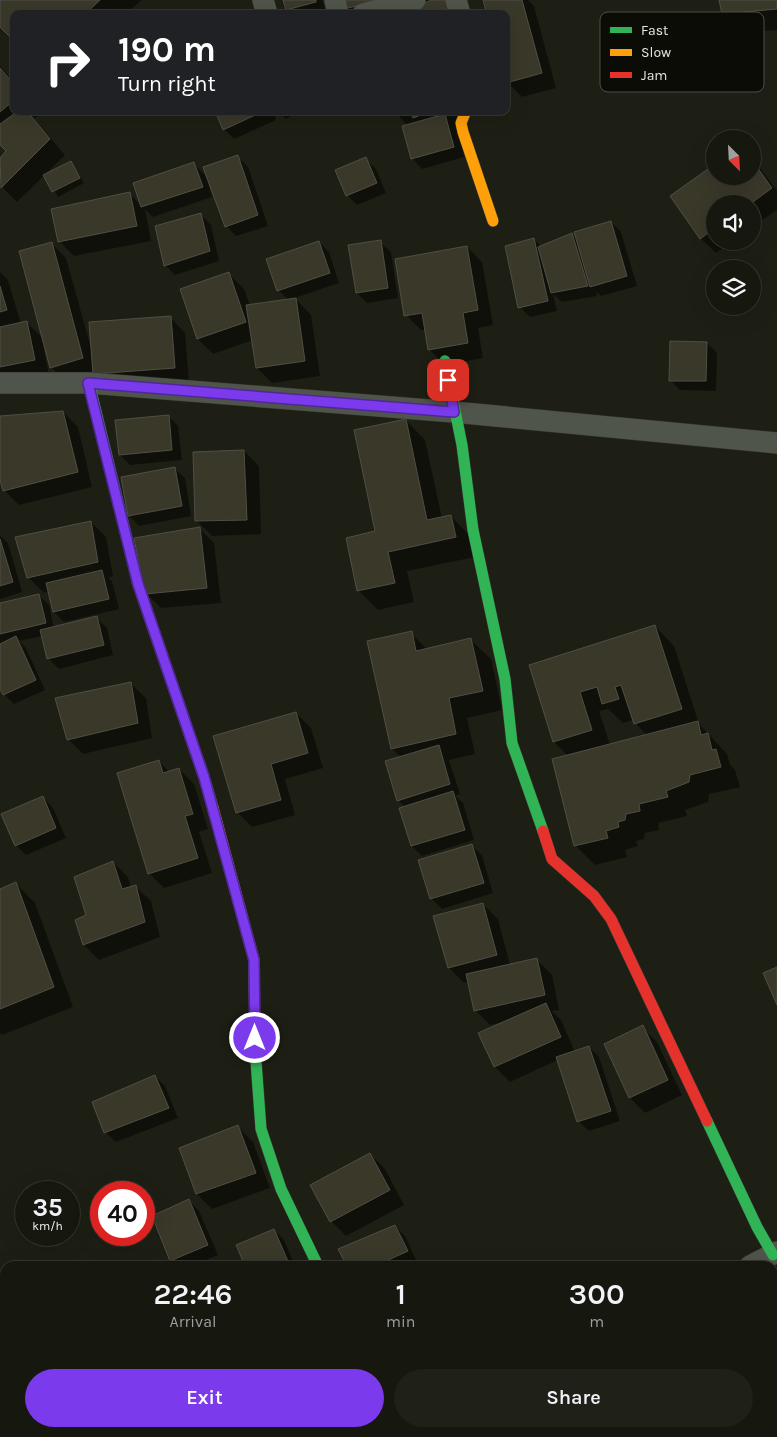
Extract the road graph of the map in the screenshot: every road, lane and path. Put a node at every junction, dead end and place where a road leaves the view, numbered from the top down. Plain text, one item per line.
1 (415, 0) edge
2 (378, 10) edge
3 (464, 115) edge
4 (493, 221) dead end
5 (446, 361) dead end
6 (0, 383) edge
7 (88, 383) junction
8 (454, 412) junction
9 (777, 443) edge
10 (775, 1254) edge
11 (316, 1261) edge
12 (760, 1261) edge

1 - 2 street
3 - 4 street
5 - 8 street
6 - 7 street
7 - 8 street
7 - 11 street
8 - 9 street
8 - 10 street
10 - 12 street

